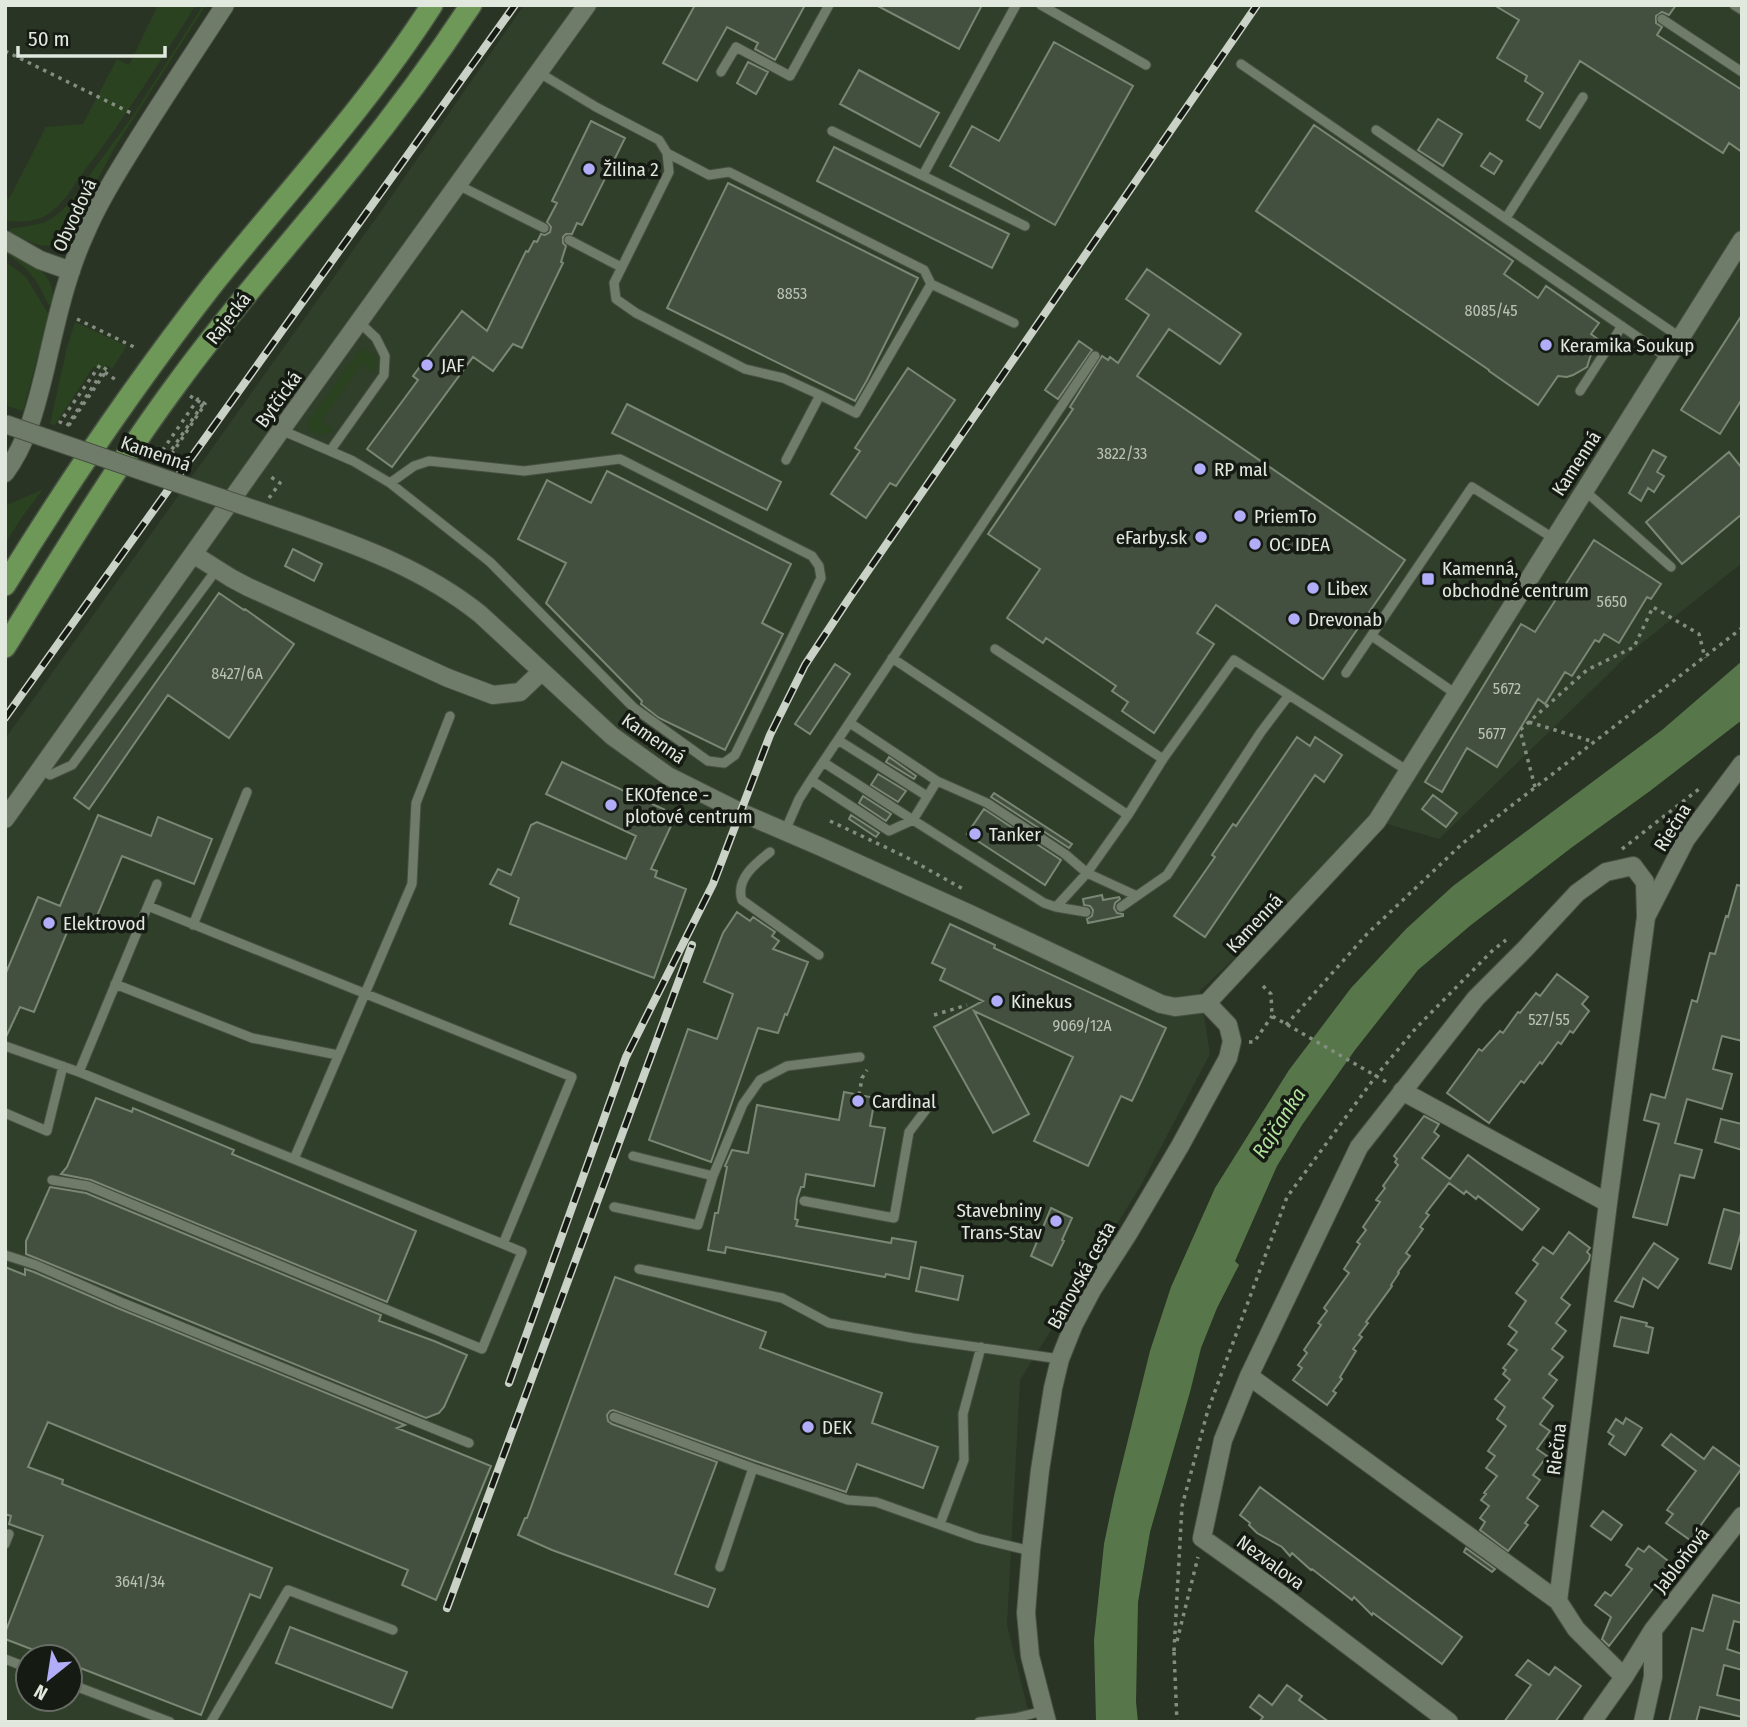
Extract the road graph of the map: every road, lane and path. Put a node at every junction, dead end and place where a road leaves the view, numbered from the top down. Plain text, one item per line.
1 (225, 5) edge
2 (432, 5) edge
3 (471, 5) edge
4 (587, 5) edge
5 (829, 5) edge
6 (1016, 5) edge
7 (1041, 5) edge
8 (1734, 5) edge
9 (1742, 10) edge
10 (1662, 19) dead end
11 (5, 51) edge
12 (1241, 64) dead end
13 (1146, 65) dead end
14 (538, 72) junction
15 (721, 72) dead end
16 (1742, 72) edge
17 (1583, 97) dead end
18 (131, 113) dead end
19 (1376, 130) dead end
20 (832, 131) dead end
21 (667, 153) junction
22 (923, 175) junction
23 (458, 185) junction
24 (1506, 218) junction
25 (1025, 226) dead end
26 (544, 228) dead end
27 (5, 240) edge
28 (569, 240) dead end
29 (1742, 240) edge
30 (621, 267) junction
31 (71, 271) junction
32 (931, 284) junction
33 (73, 317) dead end
34 (359, 322) junction
35 (1014, 323) dead end
36 (1622, 326) junction
37 (1681, 338) junction
38 (134, 347) dead end
39 (1095, 356) dead end
40 (1668, 358) junction
41 (117, 381) dead end
42 (1580, 391) dead end
43 (188, 395) dead end
44 (820, 395) junction
45 (5, 424) edge
46 (67, 428) junction
47 (281, 430) junction
48 (330, 451) junction
49 (786, 460) dead end
50 (165, 463) dead end
51 (7, 469) edge
52 (390, 483) junction
53 (267, 484) dead end
54 (1584, 490) junction
55 (268, 499) dead end
56 (1553, 538) junction
57 (193, 554) junction
58 (1671, 566) dead end
59 (217, 569) junction
60 (7, 580) edge
61 (1742, 628) edge
62 (1372, 636) junction
63 (5, 647) edge
64 (996, 649) dead end
65 (1705, 658) junction
66 (892, 659) junction
67 (541, 672) junction
68 (1346, 673) dead end
69 (1456, 694) junction
70 (1289, 695) junction
71 (450, 716) dead end
72 (1529, 722) junction
73 (850, 723) junction
74 (838, 740) junction
75 (1595, 742) junction
76 (1163, 760) junction
77 (823, 762) junction
78 (1742, 764) edge
79 (41, 769) junction
80 (1408, 771) junction
81 (811, 780) junction
82 (937, 780) junction
83 (1535, 788) junction
84 (247, 792) dead end
85 (927, 796) junction
86 (1128, 815) junction
87 (5, 819) edge
88 (914, 820) junction
89 (830, 821) dead end
90 (785, 831) junction
91 (770, 852) dead end
92 (1087, 873) junction
93 (157, 884) dead end
94 (973, 894) dead end
95 (1137, 896) junction
96 (148, 906) junction
97 (1056, 907) junction
98 (1121, 907) dead end
99 (1086, 912) dead end
100 (1646, 917) junction
101 (193, 925) junction
102 (819, 955) dead end
103 (115, 984) junction
104 (1263, 986) dead end
105 (365, 994) junction
106 (1208, 1003) junction
107 (967, 1006) dead end
108 (934, 1015) dead end
109 (1272, 1016) junction
110 (1286, 1025) junction
111 (1254, 1042) dead end
112 (5, 1046) edge
113 (338, 1055) junction
114 (860, 1057) dead end
115 (871, 1063) dead end
116 (63, 1066) junction
117 (79, 1072) junction
118 (1376, 1076) dead end
119 (1402, 1091) junction
120 (859, 1095) dead end
121 (931, 1103) dead end
122 (5, 1113) edge
123 (633, 1157) dead end
124 (294, 1159) junction
125 (713, 1176) junction
126 (52, 1180) dead end
127 (804, 1201) dead end
128 (1608, 1203) junction
129 (614, 1207) dead end
130 (503, 1244) junction
131 (5, 1255) edge
132 (639, 1269) dead end
133 (981, 1347) junction
134 (1060, 1359) junction
135 (1250, 1376) junction
136 (614, 1417) dead end
137 (468, 1443) dead end
138 (753, 1468) junction
139 (1742, 1516) edge
140 (940, 1524) junction
141 (1202, 1538) junction
142 (1031, 1551) junction
143 (720, 1567) dead end
144 (1558, 1601) junction
145 (393, 1630) dead end
146 (1653, 1630) junction
147 (1624, 1677) junction
148 (84, 1689) edge
149 (1045, 1716) edge
150 (170, 1722) edge
151 (211, 1722) edge
152 (979, 1722) edge
153 (1177, 1722) edge
154 (1449, 1722) edge
155 (1592, 1722) edge
156 (1643, 1722) edge

1 - 31 street, Obvodová
2 - 60 main road, Rajecká
3 - 63 main road, Rajecká
4 - 14 street, Bytčická
5 - 15 lane
6 - 22 lane
7 - 13 lane
8 - 9 lane
10 - 16 lane
11 - 18 path
12 - 36 lane
14 - 21 lane
14 - 23 street, Bytčická
17 - 24 lane
19 - 24 lane
20 - 22 lane
21 - 30 lane
21 - 32 lane
22 - 25 lane
23 - 26 lane
23 - 34 street, Bytčická
24 - 37 lane
27 - 31 street
28 - 30 lane
29 - 37 street, Kamenná
30 - 44 lane
31 - 51 street, Obvodová
32 - 35 lane
32 - 44 lane
33 - 38 path
34 - 47 street, Bytčická
34 - 48 lane
36 - 40 lane
36 - 42 lane
37 - 40 street, Kamenná
39 - 66 lane
40 - 54 street, Kamenná
41 - 46 path
43 - 50 path, bridge
44 - 49 lane
45 - 67 street, Kamenná, bridge
46 - 46 path, bridge
47 - 48 lane
47 - 57 street, Bytčická
48 - 52 lane
52 - 52 lane
53 - 55 path
54 - 56 street, Kamenná
54 - 58 lane
56 - 62 lane
56 - 69 street, Kamenná
57 - 59 street
57 - 79 street, Bytčická
59 - 67 street
59 - 79 lane
61 - 65 path
62 - 68 lane
62 - 69 lane
64 - 76 lane
65 - 72 path
65 - 75 path
66 - 73 lane
66 - 86 lane
67 - 90 street, Kamenná
69 - 80 street, Kamenná
70 - 76 lane
70 - 80 lane
70 - 95 lane
71 - 105 lane
72 - 75 path
72 - 83 path
73 - 74 lane
73 - 82 lane
74 - 77 lane
74 - 85 lane
75 - 83 path
76 - 86 lane
77 - 81 lane
77 - 88 lane
78 - 100 street, Riečna
79 - 87 street, Bytčická
80 - 106 street, Kamenná
81 - 88 lane
81 - 90 lane
82 - 85 lane
82 - 92 lane
83 - 110 path
84 - 101 lane
85 - 88 lane
86 - 92 lane
88 - 97 lane
89 - 94 path
90 - 106 street, Kamenná
91 - 102 lane
92 - 95 lane
92 - 97 lane
93 - 96 lane
95 - 98 lane
96 - 101 lane
96 - 103 lane
97 - 99 lane
100 - 119 street, Riečna
100 - 128 street, Riečna
101 - 105 lane
103 - 113 lane
103 - 117 lane
104 - 109 path
105 - 113 lane
105 - 130 lane
106 - 134 street, Bánovská cesta
107 - 108 path
109 - 110 path
109 - 111 path
110 - 118 path
112 - 116 lane
113 - 124 lane
114 - 125 lane
115 - 120 path
116 - 117 lane
116 - 122 lane
117 - 124 lane
119 - 128 street
119 - 135 street, Riečna
121 - 127 lane
123 - 125 lane
124 - 130 lane
125 - 129 lane
126 - 130 lane
128 - 144 street, Riečna
131 - 137 lane
132 - 133 lane
133 - 134 lane
133 - 140 lane
134 - 142 street, Bánovská cesta
135 - 141 street
135 - 144 street
136 - 138 lane
138 - 140 lane
138 - 143 lane
139 - 146 street, Jabloňová
140 - 142 lane
141 - 153 path
141 - 154 street, Nezvalova
142 - 149 street, Bánovská cesta
144 - 147 street
145 - 151 lane
146 - 147 street, Jabloňová
146 - 156 street
147 - 155 street, Jabloňová
148 - 150 lane
149 - 152 lane

